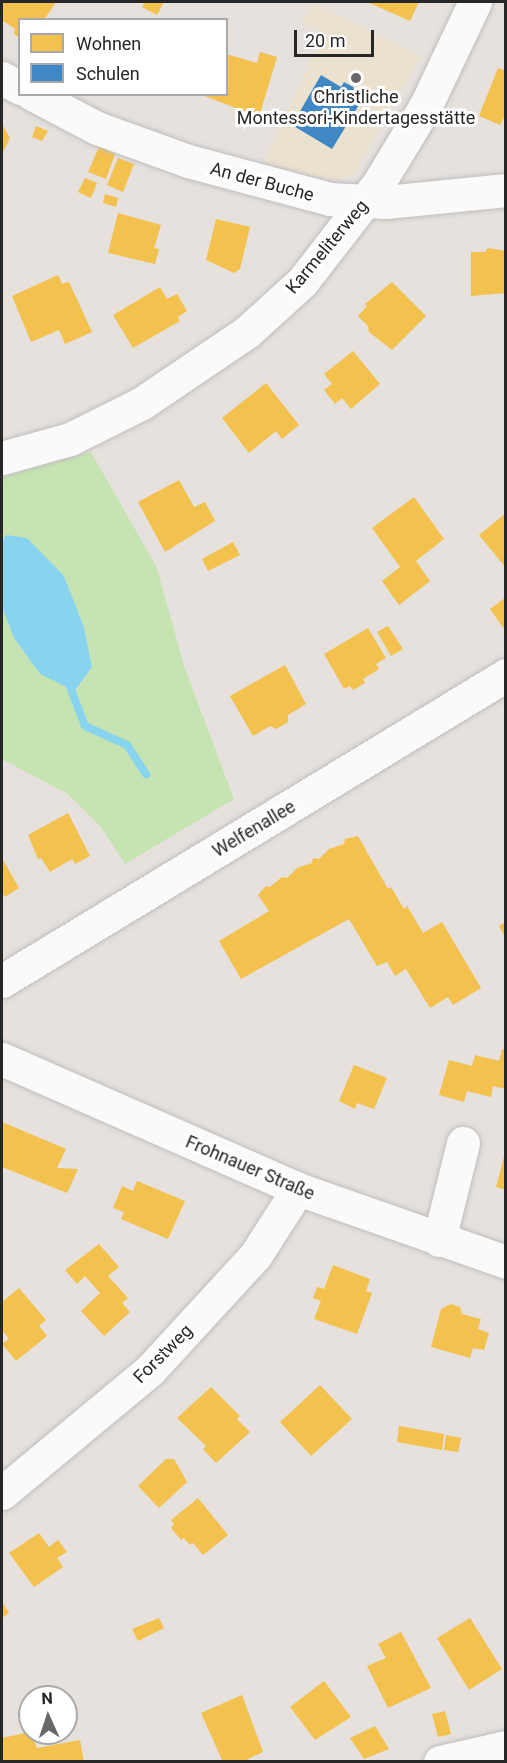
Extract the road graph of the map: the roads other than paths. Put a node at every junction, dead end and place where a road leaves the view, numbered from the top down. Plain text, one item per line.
1 (475, 2) edge
2 (2, 78) edge
3 (18, 87) edge
4 (36, 96) edge
5 (506, 190) edge
6 (365, 202) junction
7 (2, 458) edge
8 (506, 675) edge
9 (2, 981) edge
10 (2, 1059) edge
11 (463, 1143) dead end
12 (298, 1190) junction
13 (439, 1240) junction
14 (506, 1262) edge
15 (2, 1493) edge
16 (506, 1747) edge
17 (440, 1761) edge

1 - 6 street, Karmeliterweg
2 - 3 street
4 - 6 street, An der Buche
5 - 6 street, An der Buche
6 - 7 street, Karmeliterweg
8 - 9 street, Welfenallee
10 - 12 street, Frohnauer Straße
11 - 13 street
12 - 13 street, Frohnauer Straße
12 - 15 street, Forstweg
13 - 14 street, Frohnauer Straße
16 - 17 street

